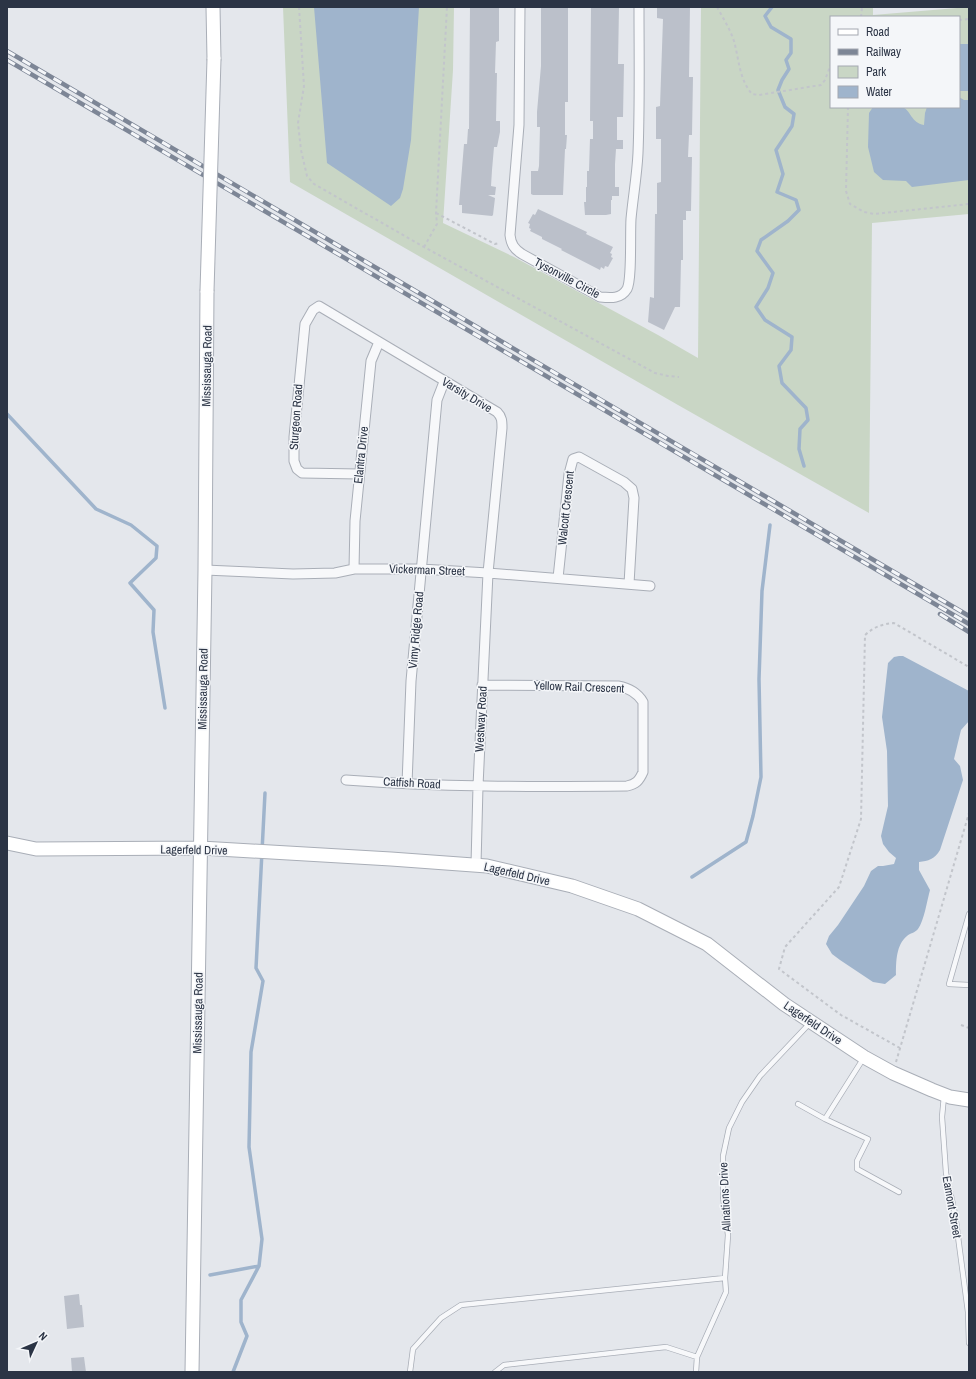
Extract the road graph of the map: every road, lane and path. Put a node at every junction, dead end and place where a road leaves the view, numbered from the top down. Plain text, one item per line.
1 (213, 7) edge
2 (299, 7) edge
3 (447, 7) edge
4 (520, 7) edge
5 (639, 7) edge
6 (717, 7) edge
7 (830, 67) edge
8 (848, 108) edge
9 (969, 204) edge
10 (436, 213) junction
11 (499, 243) dead end
12 (424, 247) junction
13 (319, 306) joint
14 (379, 342) junction
15 (680, 377) dead end
16 (444, 382) junction
17 (359, 474) junction
18 (354, 569) junction
19 (421, 569) junction
20 (205, 570) junction
21 (488, 572) junction
22 (558, 578) junction
23 (628, 584) junction
24 (650, 586) dead end
25 (969, 667) edge
26 (482, 685) junction
27 (346, 780) dead end
28 (407, 784) junction
29 (478, 786) junction
30 (969, 813) edge
31 (7, 843) edge
32 (201, 848) junction
33 (476, 865) junction
34 (969, 914) edge
35 (969, 985) edge
36 (811, 1022) junction
37 (961, 1025) dead end
38 (969, 1028) edge
39 (864, 1057) junction
40 (945, 1095) junction
41 (969, 1100) edge
42 (798, 1104) dead end
43 (826, 1119) junction
44 (899, 1192) dead end
45 (725, 1278) junction
46 (969, 1342) edge
47 (697, 1357) junction
48 (192, 1372) edge
49 (410, 1372) edge
50 (495, 1372) edge
51 (696, 1372) edge

1 - 20 main road, Mississauga Road, bridge
2 - 12 path
3 - 10 path
4 - 5 street, Tysonville Circle
6 - 7 path
8 - 9 path
10 - 11 path
10 - 12 path
12 - 15 path
13 - 14 street, Varsity Drive
13 - 17 street, Sturgeon Road
14 - 16 street, Varsity Drive
14 - 17 street, Elantra Drive
16 - 19 street, Vimy Ridge Road
16 - 21 street, Varsity Drive
17 - 18 street, Elantra Drive
18 - 19 street, Vickerman Street
18 - 20 street, Vickerman Street
19 - 21 street, Vickerman Street
19 - 28 street, Vimy Ridge Road
20 - 32 main road, Mississauga Road
21 - 22 street, Vickerman Street
21 - 26 street, Westway Road
22 - 23 street, Vickerman Street
22 - 23 street, Walcott Crescent
23 - 24 street, Vickerman Street
25 - 30 path
26 - 29 street, Westway Road
26 - 29 street, Yellow Rail Crescent
27 - 28 street, Catfish Road
28 - 29 street, Catfish Road
29 - 33 street, Westway Road
31 - 32 main road, Lagerfeld Drive
32 - 33 main road, Lagerfeld Drive
32 - 48 main road, Mississauga Road
33 - 36 main road, Lagerfeld Drive
34 - 35 lane
36 - 39 main road, Lagerfeld Drive
36 - 45 lane, Allnations Drive
37 - 38 path
39 - 40 main road, Lagerfeld Drive
39 - 43 lane
40 - 41 main road, Lagerfeld Drive
40 - 46 lane, Eamont Street
42 - 43 lane
43 - 44 lane
45 - 47 lane, Allnations Drive
45 - 49 lane
47 - 50 lane
47 - 51 lane, Allnations Drive

